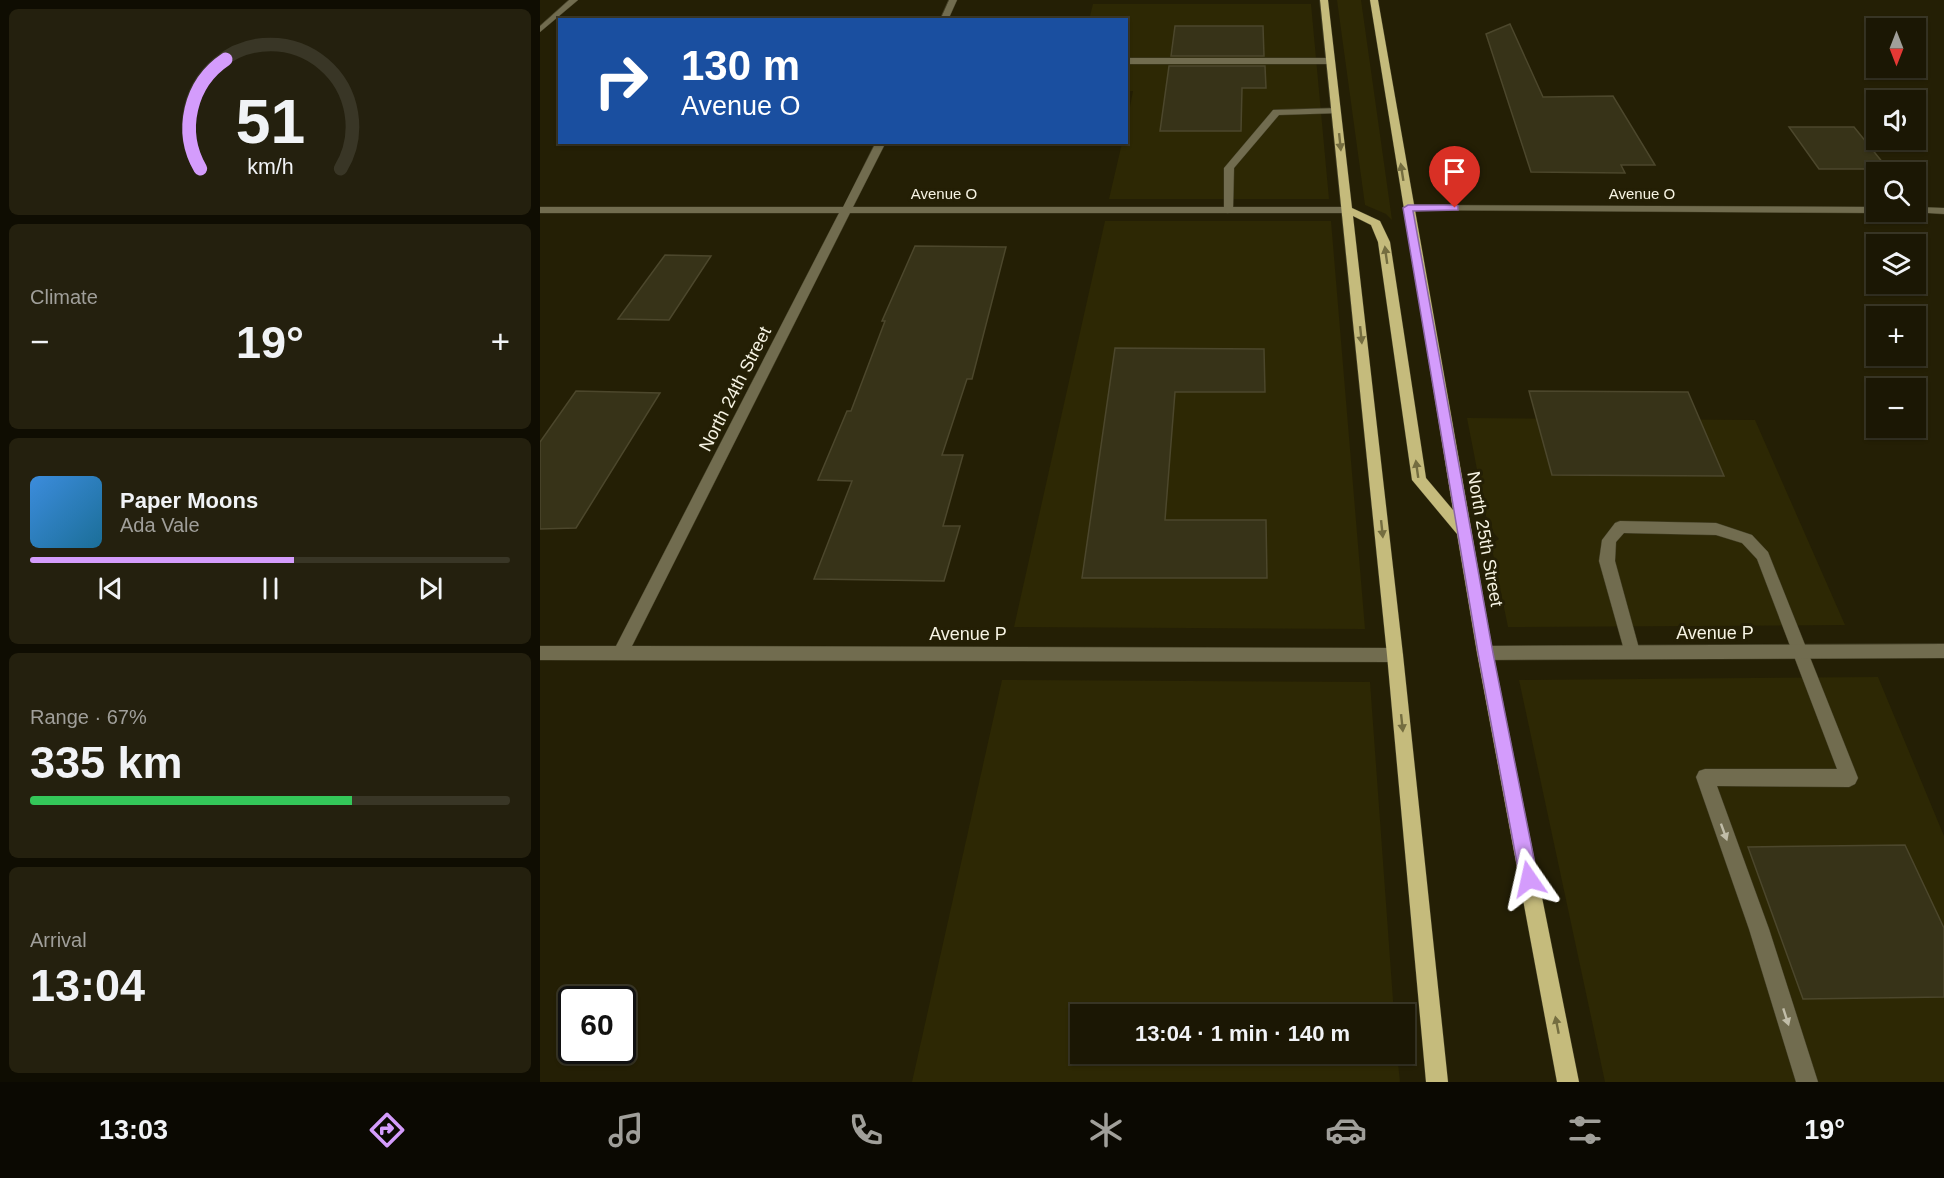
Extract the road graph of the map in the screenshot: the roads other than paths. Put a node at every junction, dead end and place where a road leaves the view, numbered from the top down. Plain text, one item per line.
1 (574, 0) edge
2 (953, 0) edge
3 (1324, 0) edge
4 (1374, 0) edge
5 (945, 18) edge
6 (540, 30) edge
7 (1128, 61) edge
8 (1331, 61) junction
9 (1337, 111) junction
10 (880, 144) edge
11 (1408, 208) junction
12 (848, 209) junction
13 (540, 210) edge
14 (1228, 210) junction
15 (1348, 210) junction
16 (1866, 210) edge
17 (1926, 210) edge
18 (1944, 211) edge
19 (1464, 532) junction
20 (1944, 651) edge
21 (621, 652) junction
22 (1632, 652) junction
23 (1801, 652) junction
24 (540, 653) edge
25 (1485, 653) junction
26 (1395, 656) junction
27 (1437, 1082) edge
28 (1568, 1082) edge
29 (1807, 1082) edge

1 - 6 street
2 - 5 street
3 - 8 main road
11 -> 4 main road, North 25th Street
7 - 8 street
8 - 9 main road
9 - 14 street
9 -> 15 main road
10 - 12 street, North 24th Street
11 - 16 street, Avenue O
11 - 19 main road, North 25th Street
12 - 13 street, Avenue O
12 - 14 street, Avenue O
12 - 21 street, North 24th Street
14 - 15 street, Avenue O
19 -> 15 main road
15 -> 26 main road
17 - 18 street
19 - 25 main road, North 25th Street
20 - 23 street, Avenue P
21 - 24 street, Avenue P
21 - 26 street, Avenue P
22 - 23 street, Avenue P
22 - 23 street
22 - 25 street, Avenue P
23 -> 29 street
28 -> 25 main road, North 25th Street
26 -> 27 main road

